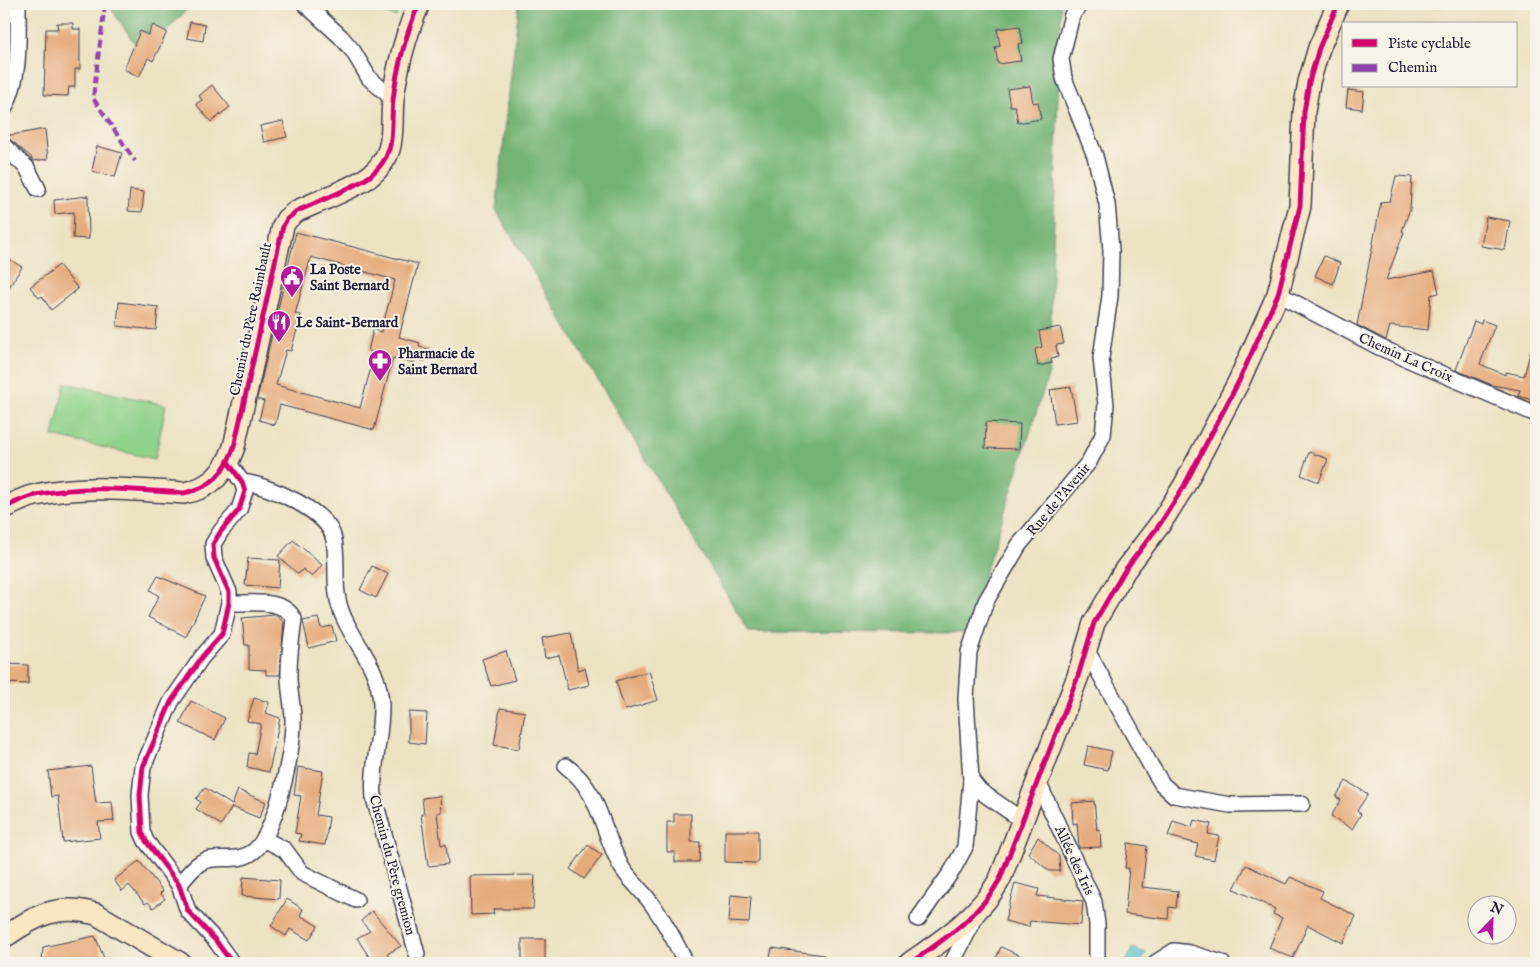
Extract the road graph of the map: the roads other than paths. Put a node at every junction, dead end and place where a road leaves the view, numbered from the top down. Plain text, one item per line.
1 (305, 4) edge
2 (419, 4) edge
3 (1080, 4) edge
4 (1338, 4) edge
5 (4, 17) edge
6 (393, 99) junction
7 (4, 109) edge
8 (4, 146) edge
9 (38, 189) dead end
10 (1278, 294) junction
11 (1536, 414) edge
12 (228, 462) junction
13 (242, 482) junction
14 (4, 495) edge
15 (34, 495) junction
16 (4, 508) edge
17 (229, 603) junction
18 (1086, 649) junction
19 (566, 766) dead end
20 (971, 780) junction
21 (1037, 780) junction
22 (1302, 804) dead end
23 (1022, 820) junction
24 (264, 839) junction
25 (179, 885) junction
26 (356, 900) dead end
27 (980, 909) junction
28 (918, 919) dead end
29 (4, 937) edge
30 (1097, 944) junction
31 (417, 954) dead end
32 (180, 963) edge
33 (232, 963) edge
34 (684, 963) edge
35 (910, 963) edge
36 (952, 963) edge
37 (1087, 963) edge
38 (1097, 963) edge
39 (1155, 963) edge
40 (1222, 963) edge

1 - 6 street
2 - 6 street, Chemin du Père Raimbault
3 - 20 street, Rue de l'Avenir
4 - 10 street
5 - 7 street
6 - 12 street, Chemin du Père Raimbault
8 - 9 street
10 - 11 street, Chemin La Croix
10 - 18 street
12 - 13 street
12 - 15 street, Chemin du Père Raimbault
13 - 17 street
13 - 31 street, Chemin du Père gremion
14 - 15 street
15 - 16 street, Chemin du Père Raimbault
17 - 24 street
17 - 25 street
18 - 21 street
18 - 22 street
19 - 34 street
20 - 23 street
20 - 28 street, Rue de l'Avenir
21 - 23 street
21 - 30 street, Allée des Iris
23 - 27 street
24 - 25 street
24 - 26 street
25 - 33 street
27 - 35 street
27 - 36 street
29 - 32 street
30 - 37 street, Allée des Iris
30 - 38 street, Allée des Iris
39 - 40 street

